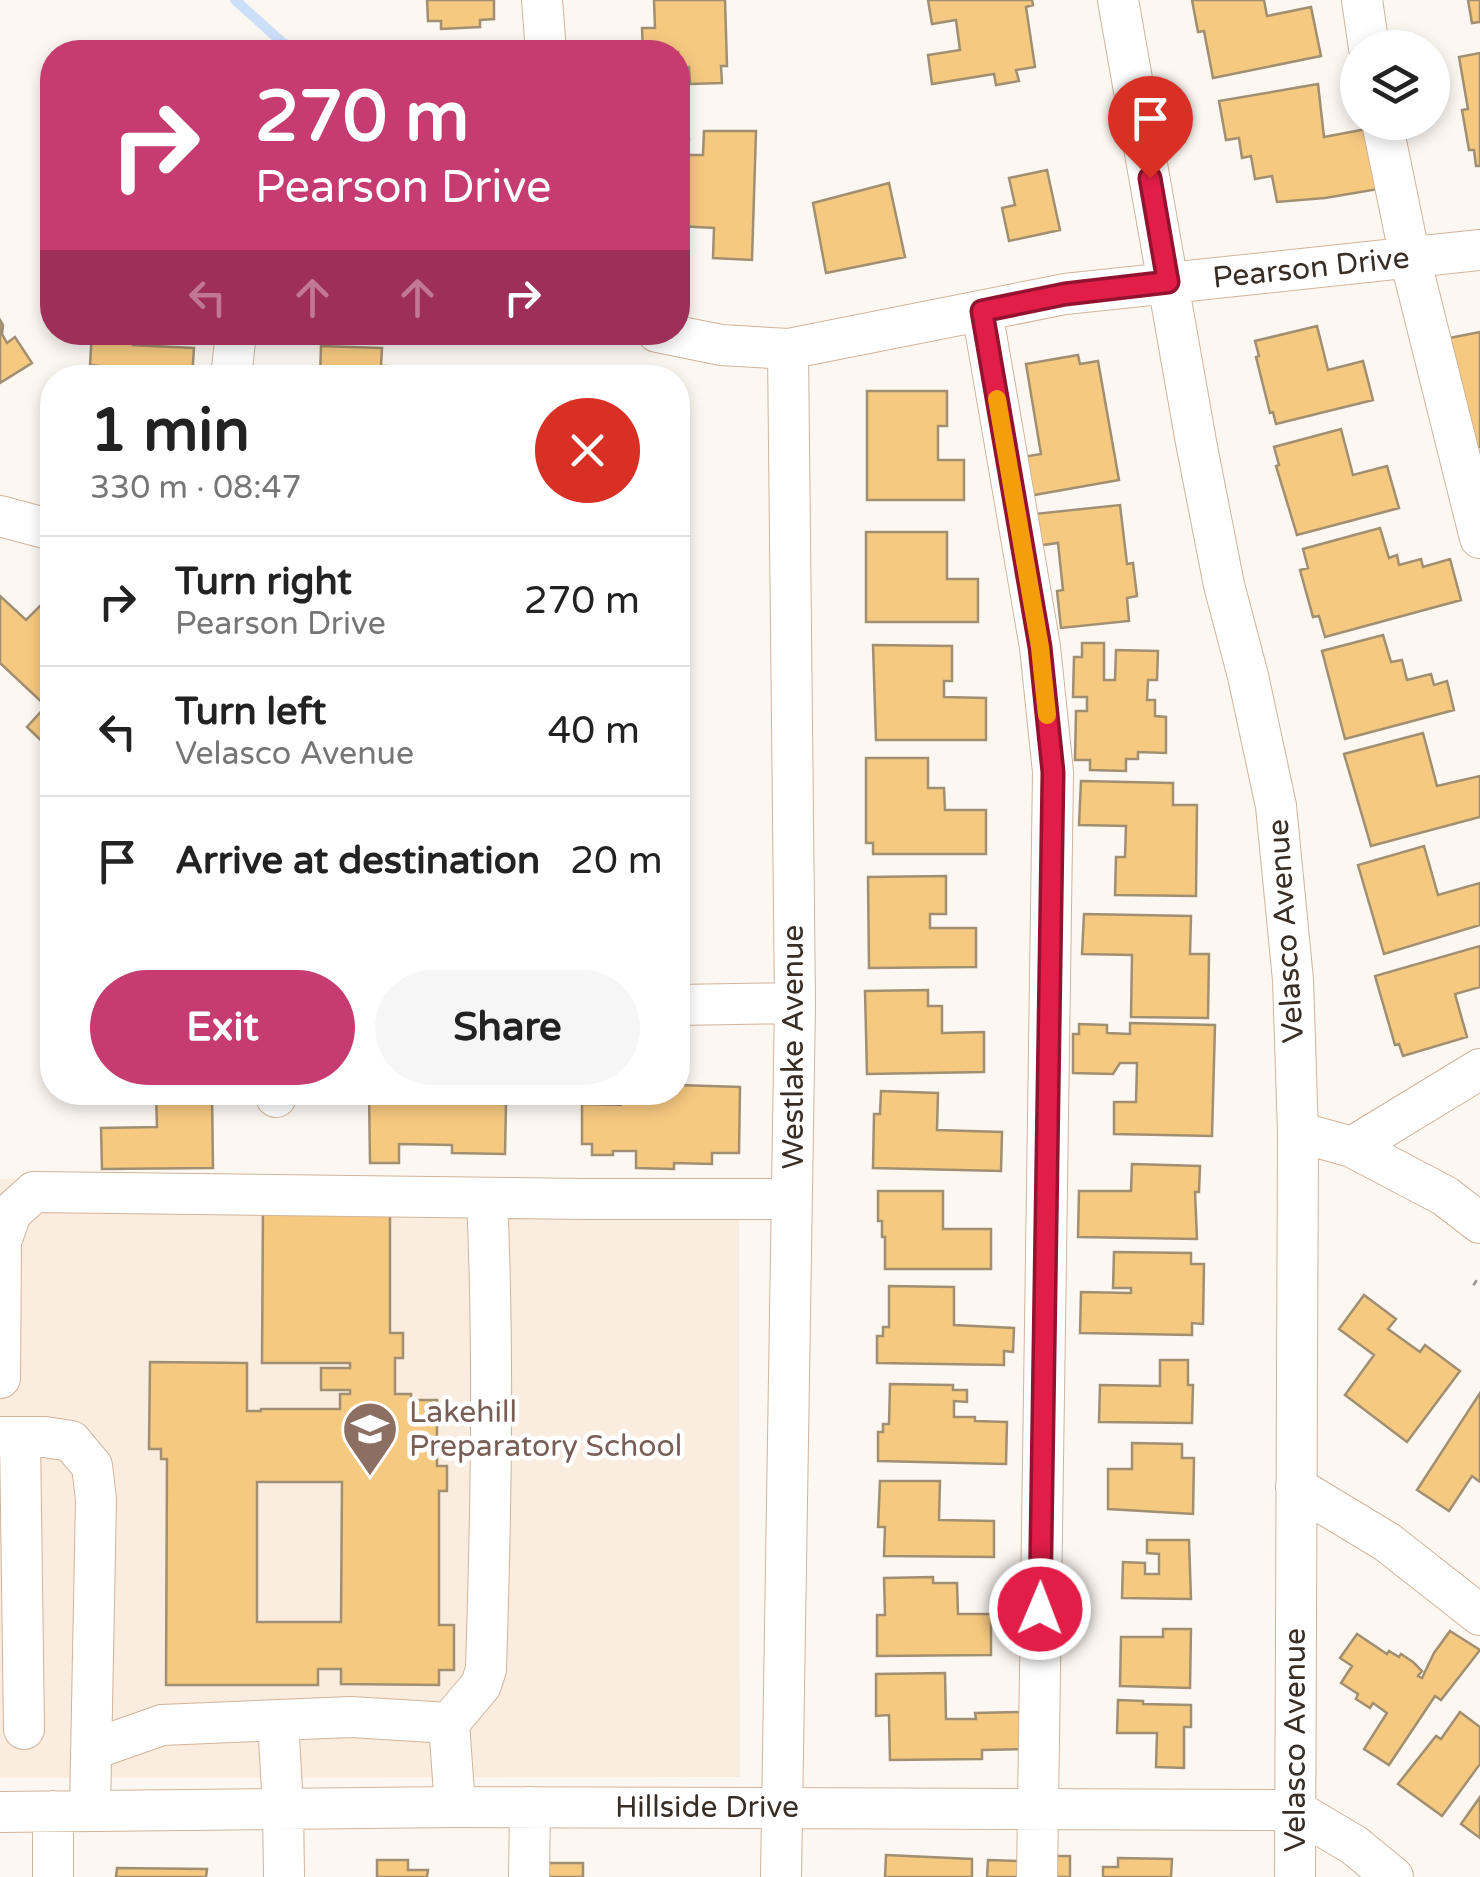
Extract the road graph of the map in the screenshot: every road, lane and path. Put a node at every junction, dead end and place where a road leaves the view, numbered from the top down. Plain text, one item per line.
1 (542, 0) edge
2 (1118, 0) edge
3 (1362, 0) edge
4 (1366, 30) edge
5 (545, 40) edge
6 (1386, 140) edge
7 (1480, 250) edge
8 (1410, 258) junction
9 (1168, 282) junction
10 (982, 311) junction
11 (690, 339) edge
12 (788, 349) junction
13 (0, 516) edge
14 (40, 527) edge
15 (1480, 538) edge
16 (795, 1004) junction
17 (690, 1006) edge
18 (1480, 1069) edge
19 (1298, 1132) junction
20 (1352, 1147) junction
21 (486, 1198) junction
22 (792, 1199) junction
23 (1480, 1223) edge
24 (0, 1378) edge
25 (10, 1437) edge
26 (1296, 1487) junction
27 (1480, 1615) edge
28 (278, 1720) junction
29 (449, 1723) junction
30 (12, 1730) edge
31 (91, 1739) junction
32 (455, 1807) junction
33 (530, 1807) junction
34 (284, 1808) junction
35 (781, 1808) junction
36 (1037, 1808) junction
37 (71, 1810) junction
38 (1295, 1810) junction
39 (0, 1812) edge
40 (53, 1877) edge
41 (284, 1877) edge
42 (529, 1877) edge
43 (781, 1877) edge
44 (1036, 1877) edge
45 (1295, 1877) edge
46 (1393, 1877) edge

1 - 5 street
2 - 9 street, Velasco Avenue
3 - 4 street
6 - 8 street
7 - 8 street, Pearson Drive
8 - 9 street, Pearson Drive
8 - 15 street
9 - 10 street, Pearson Drive
9 - 19 street, Velasco Avenue
10 - 12 street, Pearson Drive
10 - 36 street
11 - 12 street
12 - 16 street, Westlake Avenue
13 - 14 street
16 - 17 street
16 - 22 street, Westlake Avenue
18 - 20 street
19 - 20 street
19 - 26 street, Velasco Avenue
20 - 23 street
21 - 22 street
21 - 24 street
21 - 29 street
22 - 35 street, Westlake Avenue
25 - 30 street
25 - 31 street
26 - 27 street
26 - 38 street, Velasco Avenue
28 - 29 street
28 - 31 street
28 - 34 street
29 - 32 street
30 - 31 street
31 - 37 street
32 - 33 street, Hillside Drive
32 - 34 street, Hillside Drive
33 - 35 street, Hillside Drive
33 - 42 street
34 - 37 street, Hillside Drive
34 - 41 street
35 - 36 street, Hillside Drive
35 - 43 street, Westlake Avenue
36 - 38 street, Hillside Drive
36 - 44 street
37 - 39 street, Hillside Drive
37 - 40 street
38 - 45 street, Velasco Avenue
38 - 46 street

